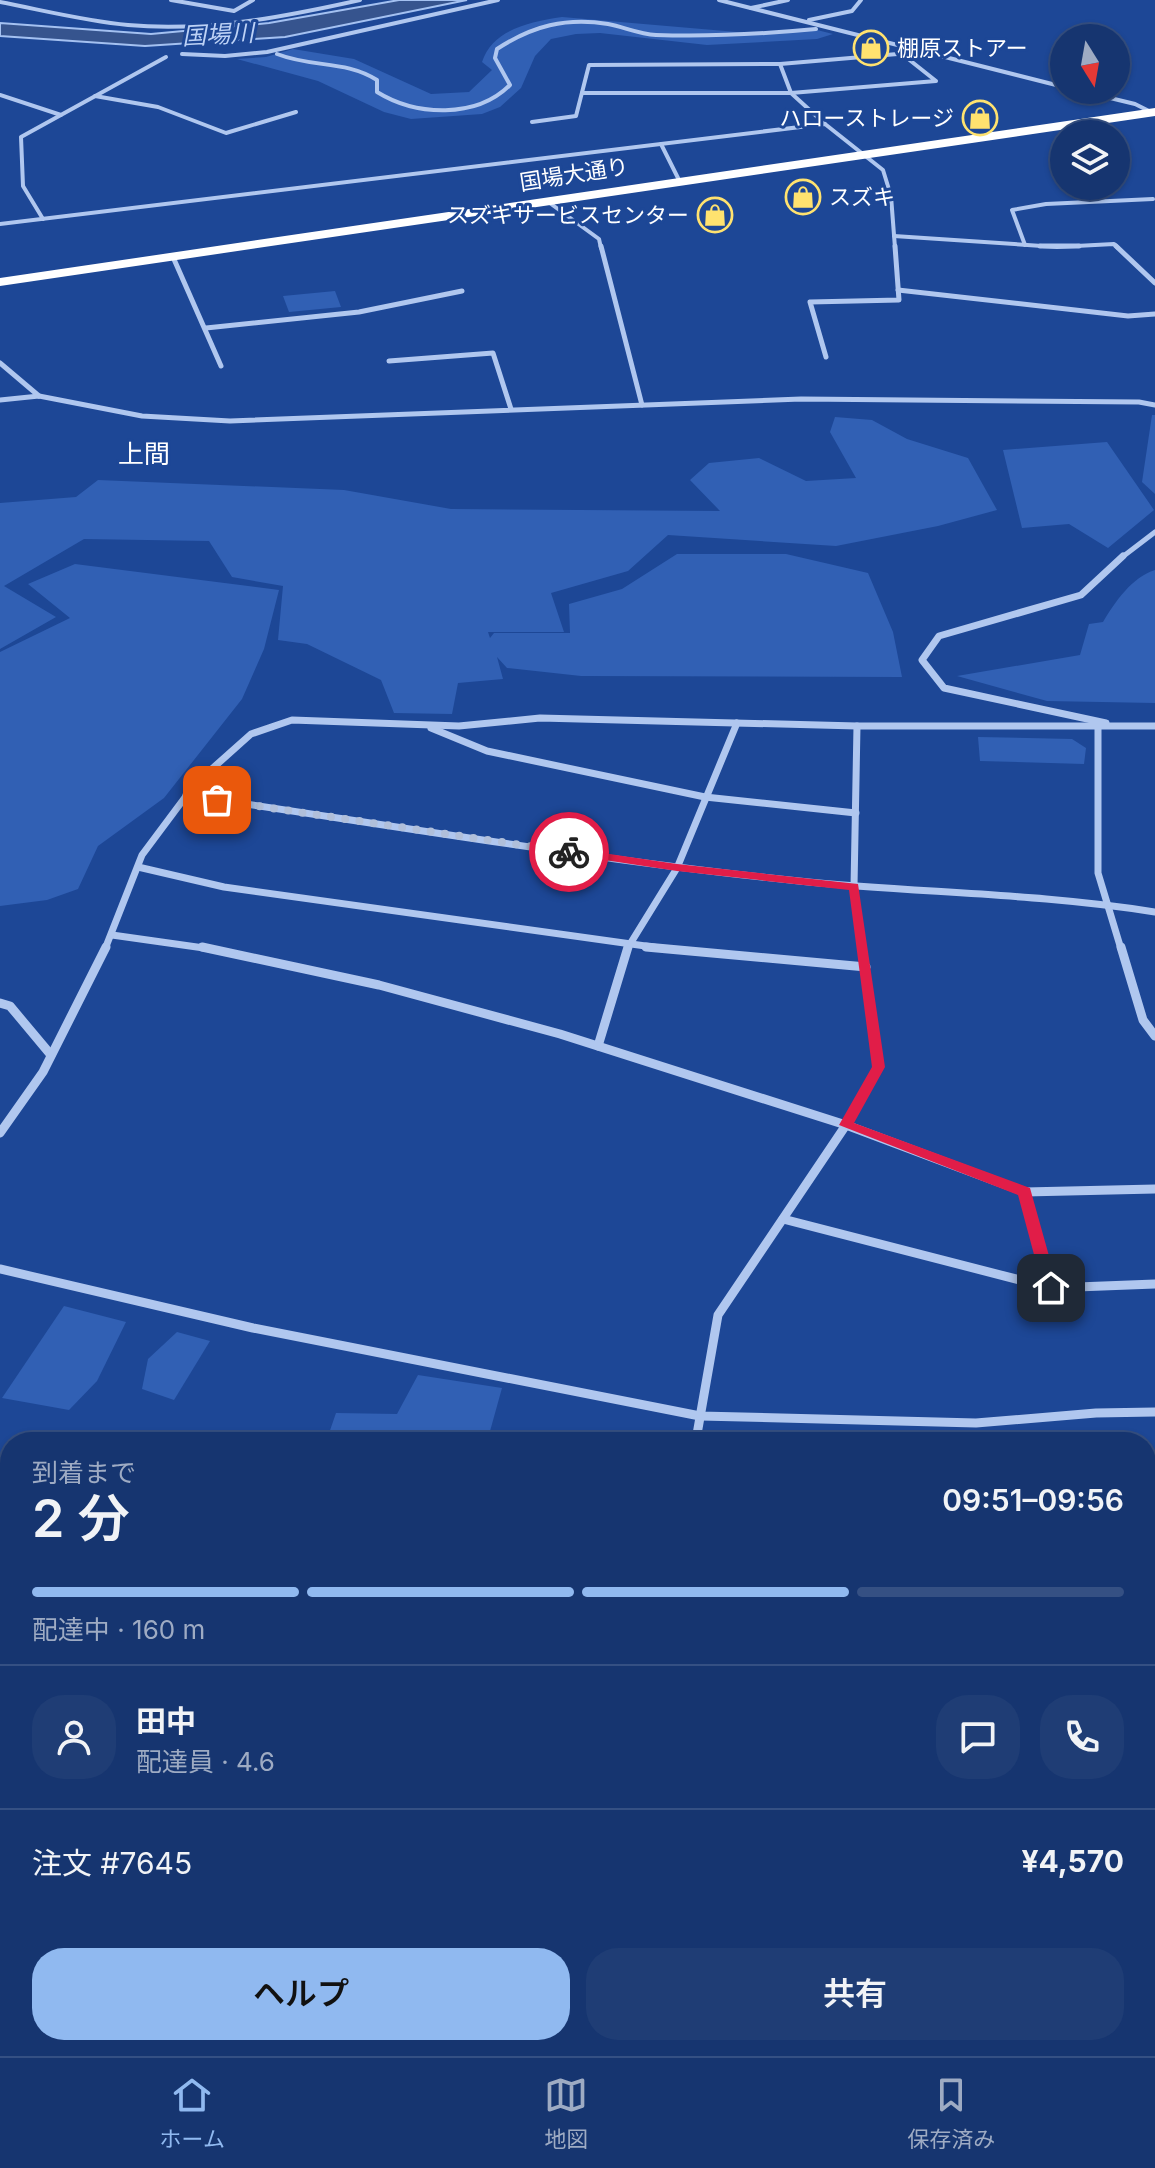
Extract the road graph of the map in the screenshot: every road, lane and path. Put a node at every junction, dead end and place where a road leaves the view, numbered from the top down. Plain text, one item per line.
1 (171, 0) edge
2 (253, 0) edge
3 (360, 0) edge
4 (498, 0) edge
5 (719, 0) edge
6 (788, 0) edge
7 (861, 0) edge
8 (0, 2) edge
9 (750, 8) junction
10 (234, 11) junction
11 (262, 17) junction
12 (809, 20) dead end
13 (816, 29) dead end
14 (921, 52) junction
15 (901, 53) junction
16 (182, 54) dead end
17 (277, 54) dead end
18 (166, 57) dead end
19 (780, 64) junction
20 (1050, 84) edge
21 (582, 93) junction
22 (791, 93) junction
23 (0, 95) edge
24 (95, 96) junction
25 (1130, 103) edge
26 (296, 112) dead end
27 (1153, 112) edge
28 (61, 115) junction
29 (532, 122) dead end
30 (825, 124) junction
31 (661, 144) junction
32 (863, 154) junction
33 (679, 180) junction
34 (1153, 199) edge
35 (547, 201) junction
36 (43, 219) junction
37 (0, 224) edge
38 (894, 236) junction
39 (1025, 245) junction
40 (173, 257) junction
41 (0, 282) edge
42 (1155, 283) edge
43 (898, 290) junction
44 (462, 291) dead end
45 (1155, 314) edge
46 (206, 328) junction
47 (826, 357) dead end
48 (389, 361) dead end
49 (0, 363) edge
50 (221, 366) dead end
51 (39, 396) junction
52 (0, 400) edge
53 (642, 405) junction
54 (1155, 405) edge
55 (511, 409) junction
56 (1155, 532) edge
57 (737, 723) junction
58 (423, 725) junction
59 (857, 726) junction
60 (1123, 726) junction
61 (1155, 726) edge
62 (1098, 727) junction
63 (186, 795) junction
64 (705, 797) junction
65 (856, 813) junction
66 (138, 867) junction
67 (677, 868) junction
68 (854, 887) junction
69 (1107, 904) junction
70 (1155, 912) edge
71 (112, 935) junction
72 (628, 945) junction
73 (866, 967) junction
74 (0, 1003) edge
75 (1155, 1036) edge
76 (598, 1046) junction
77 (51, 1055) junction
78 (846, 1125) junction
79 (0, 1133) edge
80 (1155, 1189) edge
81 (1025, 1192) junction
82 (783, 1219) junction
83 (0, 1269) edge
84 (1155, 1284) edge
85 (1051, 1288) junction
86 (1155, 1412) edge
87 (700, 1416) junction
88 (698, 1432) edge

1 - 10 street
2 - 10 street
3 - 11 street
4 - 16 street
5 - 9 street
6 - 9 street
7 - 12 street
8 - 11 street
9 - 14 street
10 - 11 street
13 - 17 street
14 - 15 street
14 - 20 street
15 - 19 street
15 - 22 street
18 - 24 street
19 - 21 street
19 - 22 street
21 - 22 street
21 - 29 street
22 - 30 street
23 - 28 street
24 - 26 street
24 - 28 street
25 - 27 street
27 - 32 highway, 国場大通り
28 - 36 street
30 - 31 street
30 - 32 street
31 - 33 street
31 - 36 street
32 - 33 highway, 国場大通り
32 - 38 street
33 - 35 highway, 国場大通り
34 - 39 street
35 - 40 highway, 国場大通り
35 - 53 street
36 - 37 street
38 - 39 street
38 - 43 street
39 - 42 street
40 - 41 highway, 国場大通り
40 - 46 street
43 - 45 street
43 - 47 street
44 - 46 street
46 - 50 street
48 - 55 street
49 - 51 street
51 - 52 street
51 - 55 street
53 - 54 street
53 - 55 street
56 - 60 street
57 - 58 street
57 - 59 street
57 - 64 street
58 - 63 street
58 - 64 street
59 - 62 street
59 - 65 street
60 - 61 street
60 - 62 street
62 - 69 street
63 - 66 street
63 - 67 street
64 - 65 street
64 - 67 street
65 - 68 street
66 - 71 street
66 - 72 street
67 - 68 street
67 - 72 street
68 - 69 street
68 - 73 street
69 - 70 street
69 - 75 street
71 - 76 street
71 - 77 street
72 - 73 street
72 - 76 street
73 - 78 street
74 - 77 street
76 - 78 street
77 - 79 street
78 - 81 street
78 - 82 street
80 - 81 street
81 - 85 street
82 - 85 street
82 - 87 street
83 - 87 street
84 - 85 street
86 - 87 street
87 - 88 street

